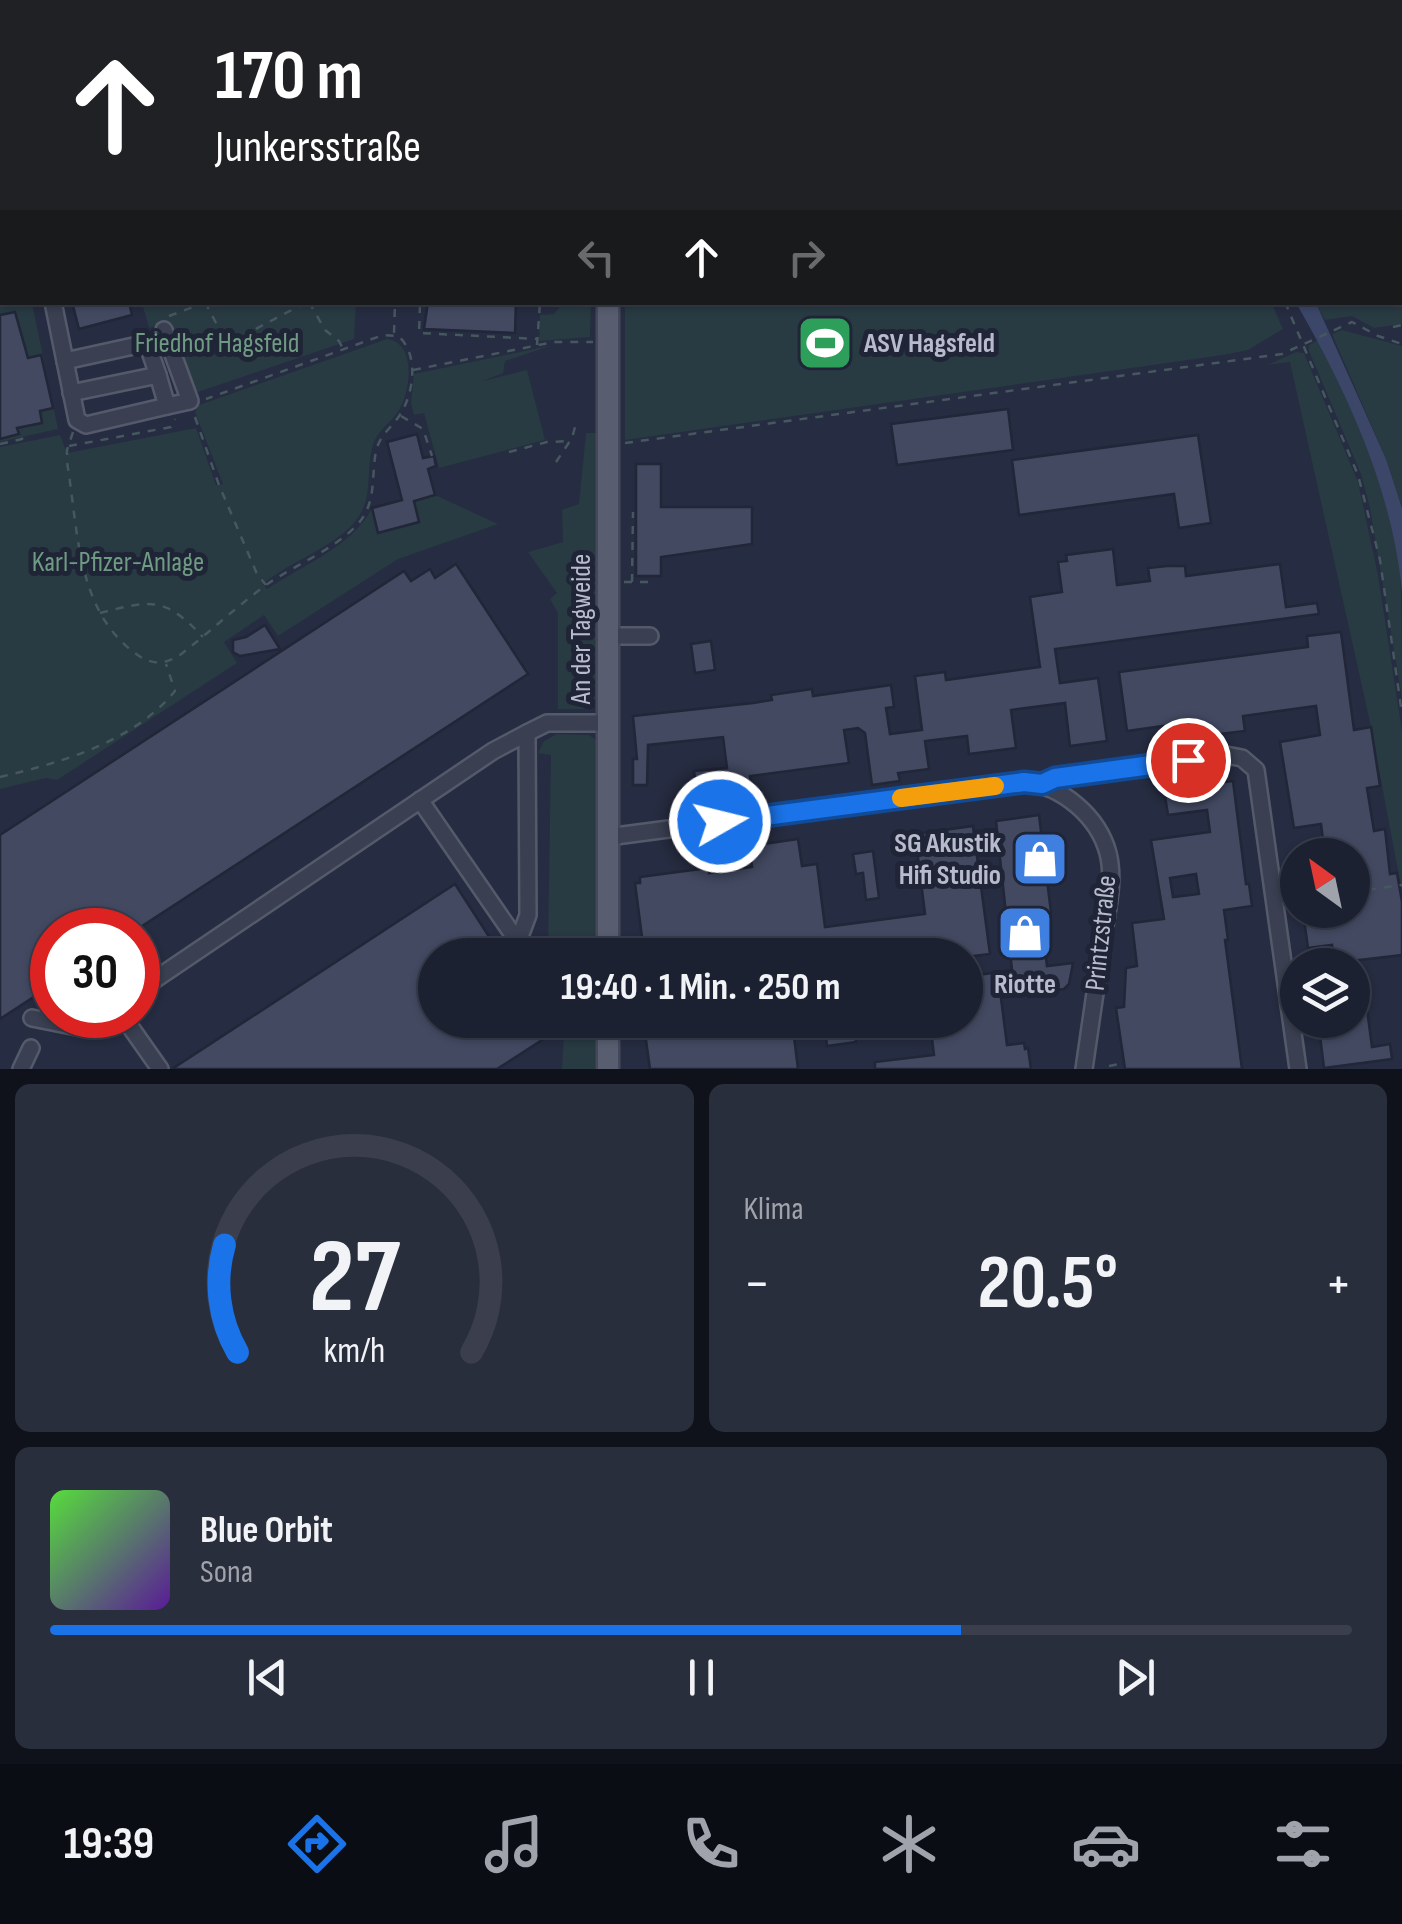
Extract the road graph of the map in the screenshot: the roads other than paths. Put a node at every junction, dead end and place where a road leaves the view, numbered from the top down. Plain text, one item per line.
1 (53, 305) edge
2 (608, 305) edge
3 (162, 325) road end
4 (65, 362) junction
5 (158, 375) junction
6 (72, 393) junction
7 (178, 404) junction
8 (608, 636) junction
9 (650, 636) dead end
10 (609, 723) junction
11 (527, 733) junction
12 (1042, 784) junction
13 (420, 800) junction
14 (608, 837) junction
15 (516, 938) edge
16 (525, 938) edge
17 (608, 938) edge
18 (160, 975) edge
19 (138, 1038) edge
20 (608, 1038) edge
21 (30, 1048) dead end
22 (21, 1069) edge
23 (160, 1069) edge
24 (608, 1069) edge
25 (1084, 1069) edge
26 (1298, 1069) edge

1 - 4 street
2 - 8 main road, An der Tagweide
3 - 7 street
4 - 5 street
4 - 6 street
5 - 6 street
5 - 7 street
6 - 7 street
8 - 9 street
8 - 10 main road, An der Tagweide
10 - 11 street
10 - 14 main road, An der Tagweide
11 - 13 street
11 - 16 street
12 - 14 street
12 - 25 street, Printzstraße
12 - 26 street
13 - 15 street
13 - 18 street
14 - 17 main road, An der Tagweide
19 - 23 street
20 - 24 main road
21 - 22 street

